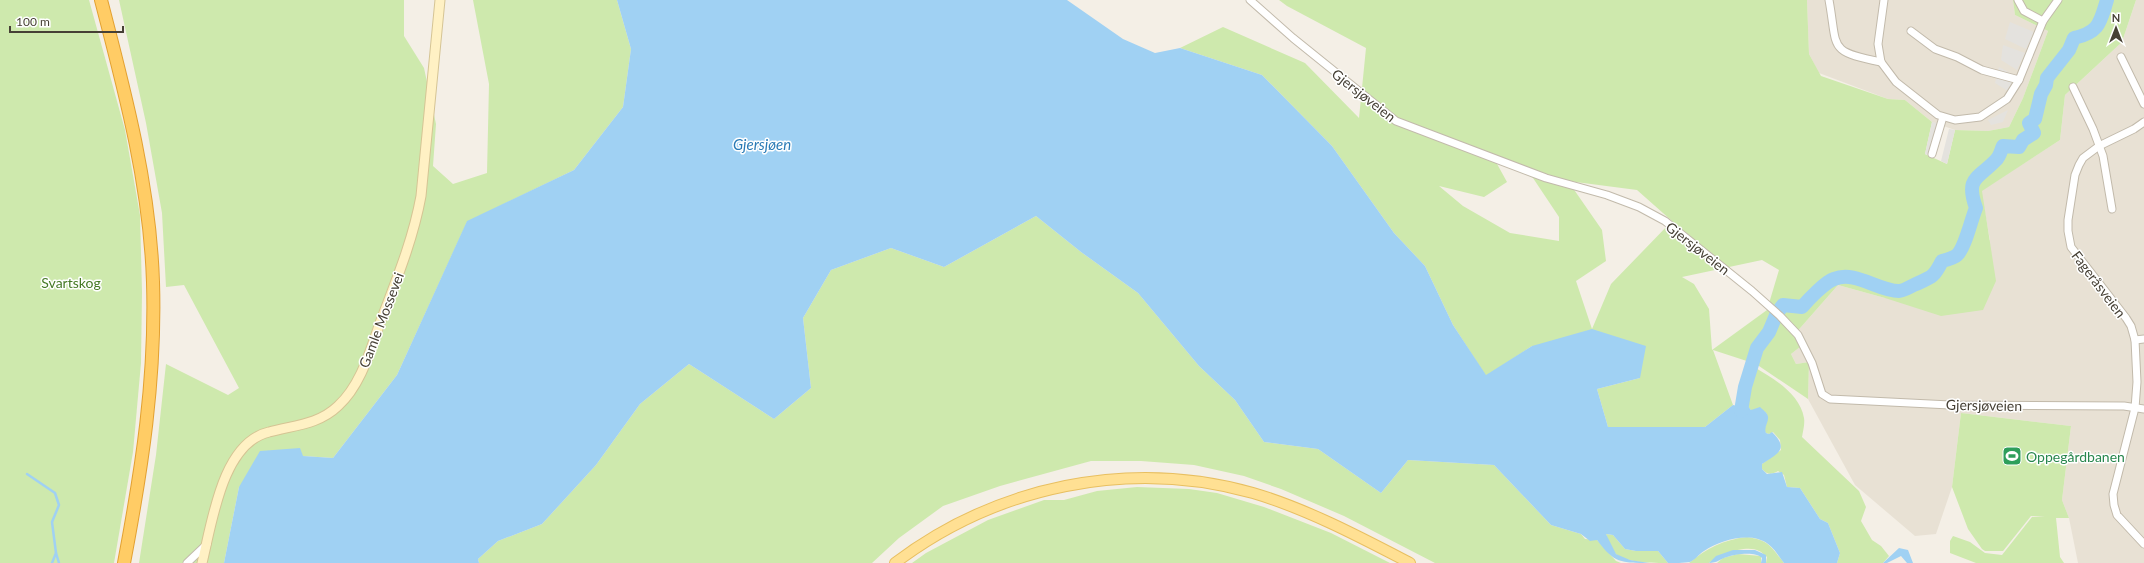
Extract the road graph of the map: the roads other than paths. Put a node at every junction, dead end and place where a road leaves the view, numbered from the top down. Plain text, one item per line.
1 (101, 0) edge
2 (108, 0) edge
3 (440, 0) edge
4 (1250, 0) edge
5 (1829, 0) edge
6 (1884, 0) edge
7 (2018, 0) edge
8 (2058, 0) edge
9 (2043, 21) junction
10 (1910, 31) dead end
11 (2121, 57) dead end
12 (1880, 62) junction
13 (2019, 80) junction
14 (2073, 87) dead end
15 (2144, 104) edge
16 (1943, 117) junction
17 (2144, 122) edge
18 (2099, 146) junction
19 (1932, 154) dead end
20 (2112, 209) dead end
21 (2144, 339) edge
22 (2135, 340) junction
23 (2135, 408) junction
24 (2144, 409) edge
25 (207, 543) junction
26 (2144, 544) edge
27 (124, 563) edge
28 (130, 563) edge
29 (187, 563) edge
30 (202, 563) edge
31 (896, 563) edge
32 (1410, 563) edge

1 - 27 highway
2 - 28 highway
3 - 25 main road, Gamle Mossevei
4 - 23 street, Gjersjøveien
5 - 12 street
6 - 12 street
7 - 9 street
8 - 9 street
9 - 13 street
10 - 13 street
11 - 15 street
12 - 16 street
13 - 16 street
14 - 18 street
16 - 19 street
17 - 18 street, Fageråsveien
18 - 20 street
18 - 22 street, Fageråsveien
21 - 22 street
22 - 23 street, Fageråsveien
23 - 24 street, Gjersjøveien
23 - 26 street, Fageråsveien
25 - 29 street
25 - 30 main road, Gamle Mossevei
31 - 32 main road

